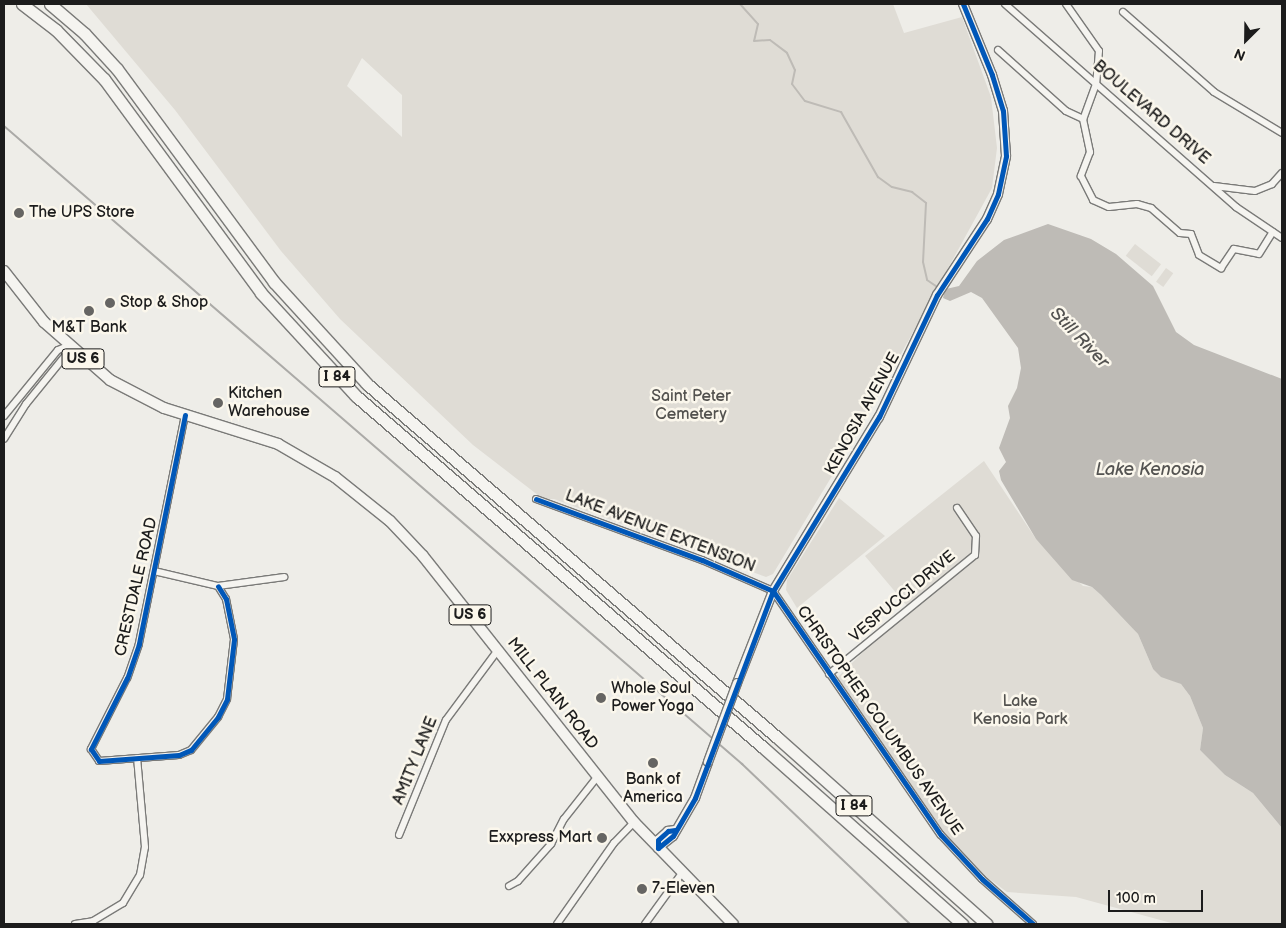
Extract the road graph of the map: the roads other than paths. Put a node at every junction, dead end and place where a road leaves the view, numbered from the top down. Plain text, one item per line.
1 (22, 4) edge
2 (50, 4) edge
3 (963, 4) edge
4 (1006, 4) edge
5 (1066, 4) edge
6 (1123, 12) dead end
7 (998, 50) dead end
8 (1096, 84) junction
9 (1083, 119) junction
10 (1282, 133) edge
11 (1282, 173) edge
12 (1213, 186) junction
13 (1272, 232) junction
14 (1282, 238) edge
15 (4, 271) edge
16 (68, 346) junction
17 (185, 415) junction
18 (4, 416) edge
19 (4, 439) edge
20 (536, 499) dead end
21 (957, 508) dead end
22 (154, 571) junction
23 (284, 577) dead end
24 (218, 586) junction
25 (772, 591) junction
26 (498, 650) junction
27 (829, 674) junction
28 (137, 758) junction
29 (598, 776) junction
30 (634, 822) junction
31 (399, 835) dead end
32 (658, 848) junction
33 (682, 873) junction
34 (509, 886) dead end
35 (75, 924) edge
36 (557, 924) edge
37 (645, 924) edge
38 (733, 924) edge
39 (962, 924) edge
40 (987, 924) edge
41 (1032, 924) edge

1 - 39 highway, I 84
2 - 40 highway, I 84
3 - 25 street, KENOSIA AVENUE
4 - 8 street, BOULEVARD DRIVE
5 - 8 street
6 - 10 street
7 - 9 street
8 - 9 street
8 - 12 street, BOULEVARD DRIVE
9 - 13 street
11 - 12 street
12 - 13 street, BOULEVARD DRIVE
13 - 14 street, BOULEVARD DRIVE
15 - 16 main road, US 6
16 - 17 main road, US 6
16 - 18 street
16 - 19 street
17 - 22 street, CRESTDALE ROAD
17 - 26 main road, MILL PLAIN ROAD / US 6
20 - 25 street, LAKE AVENUE EXTENSION
21 - 27 street, VESPUCCI DRIVE
22 - 24 street
22 - 28 street, CRESTDALE ROAD
23 - 24 street
24 - 28 street
25 - 27 street, CHRISTOPHER COLUMBUS AVENUE
25 - 32 street, KENOSIA AVENUE, bridge
26 - 29 main road, MILL PLAIN ROAD / US 6
26 - 31 street, AMITY LANE
27 - 41 street, CHRISTOPHER COLUMBUS AVENUE
28 - 35 street
29 - 30 main road, MILL PLAIN ROAD / US 6
29 - 34 street
30 - 32 main road, MILL PLAIN ROAD / US 6
30 - 36 street
32 - 33 main road, MILL PLAIN ROAD / US 6
33 - 37 street
33 - 38 main road, MILL PLAIN ROAD / US 6

